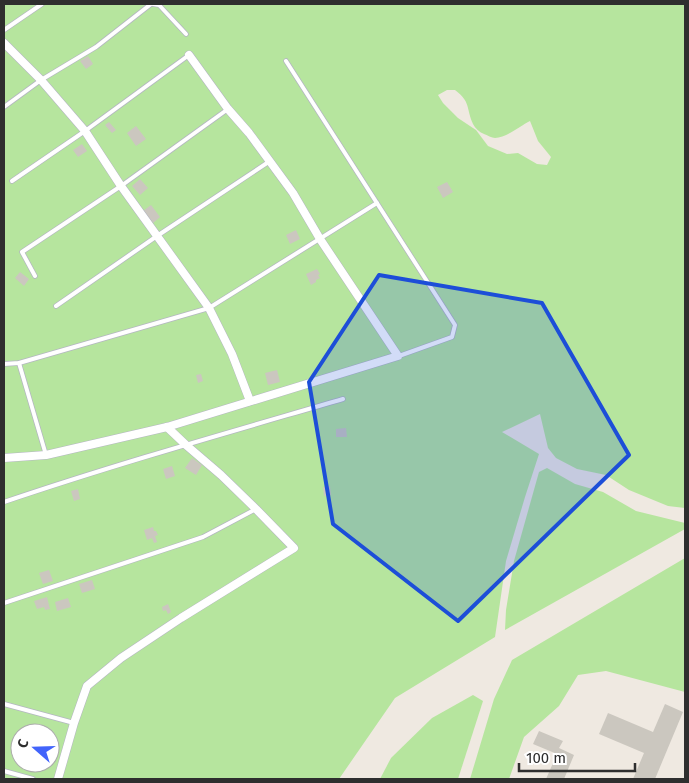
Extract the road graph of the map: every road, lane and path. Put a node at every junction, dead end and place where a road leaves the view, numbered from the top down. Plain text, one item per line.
1 (42, 4) edge
2 (152, 4) edge
3 (4, 30) edge
4 (186, 34) dead end
5 (4, 43) edge
6 (188, 55) joint
7 (286, 61) dead end
8 (41, 80) junction
9 (4, 107) edge
10 (228, 109) junction
11 (85, 131) junction
12 (270, 161) junction
13 (12, 181) dead end
14 (121, 186) junction
15 (377, 203) junction
16 (158, 236) junction
17 (320, 239) junction
18 (35, 276) dead end
19 (56, 306) dead end
20 (209, 308) junction
21 (398, 356) junction
22 (19, 363) junction
23 (4, 364) edge
24 (343, 399) dead end
25 (250, 401) junction
26 (167, 427) junction
27 (186, 445) junction
28 (46, 455) junction
29 (4, 458) edge
30 (4, 502) edge
31 (256, 509) junction
32 (4, 603) edge
33 (4, 704) edge
34 (74, 723) junction
35 (4, 771) edge
36 (33, 779) edge
37 (58, 779) edge

1 - 3 lane
2 - 4 lane
2 - 8 lane
5 - 8 street
6 - 10 street
6 - 11 lane
7 - 15 lane
8 - 9 lane
8 - 11 street
10 - 12 street
10 - 14 lane
11 - 13 lane
11 - 14 street
12 - 16 lane
12 - 17 street
14 - 16 street
14 - 18 lane
15 - 17 lane
15 - 21 lane
16 - 19 lane
16 - 20 street
17 - 20 lane
17 - 21 street
20 - 22 lane
20 - 25 street
21 - 25 street
22 - 23 lane
22 - 28 lane
24 - 27 lane
25 - 26 street
26 - 27 street
26 - 28 street
27 - 30 lane
27 - 31 street
28 - 29 street
31 - 32 lane
31 - 34 street
33 - 34 lane
34 - 37 street
35 - 36 lane

